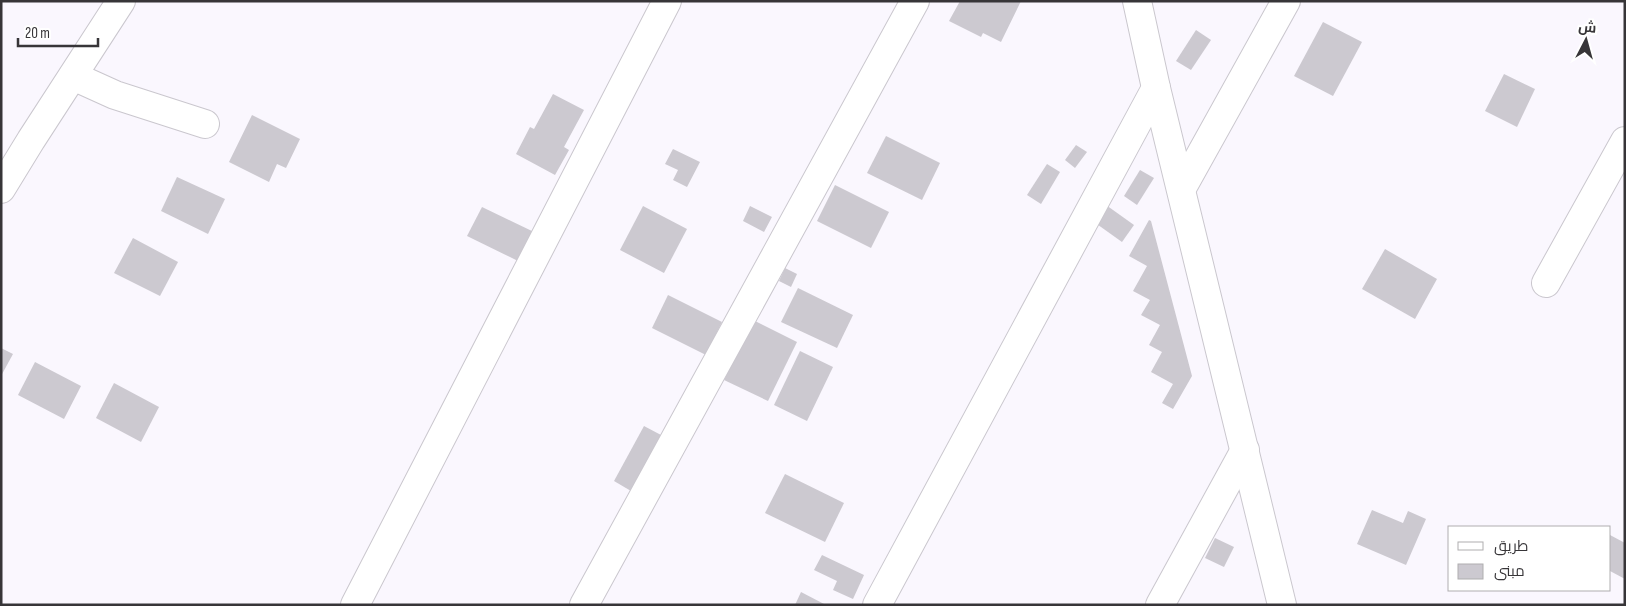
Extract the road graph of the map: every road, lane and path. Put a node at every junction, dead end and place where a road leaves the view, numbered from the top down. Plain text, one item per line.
1 (121, 1) edge
2 (667, 1) edge
3 (915, 1) edge
4 (1138, 1) edge
5 (1286, 1) edge
6 (73, 76) junction
7 (1156, 88) junction
8 (205, 124) dead end
9 (1625, 141) edge
10 (1182, 188) junction
11 (1, 189) edge
12 (1546, 283) dead end
13 (1245, 450) junction
14 (355, 605) edge
15 (584, 605) edge
16 (878, 605) edge
17 (1160, 605) edge
18 (1282, 605) edge

1 - 6 street
2 - 14 street
3 - 15 street
4 - 7 street
5 - 10 street
6 - 8 street
6 - 11 street
7 - 10 street
7 - 16 street
9 - 12 street
10 - 13 street
13 - 17 street
13 - 18 street

